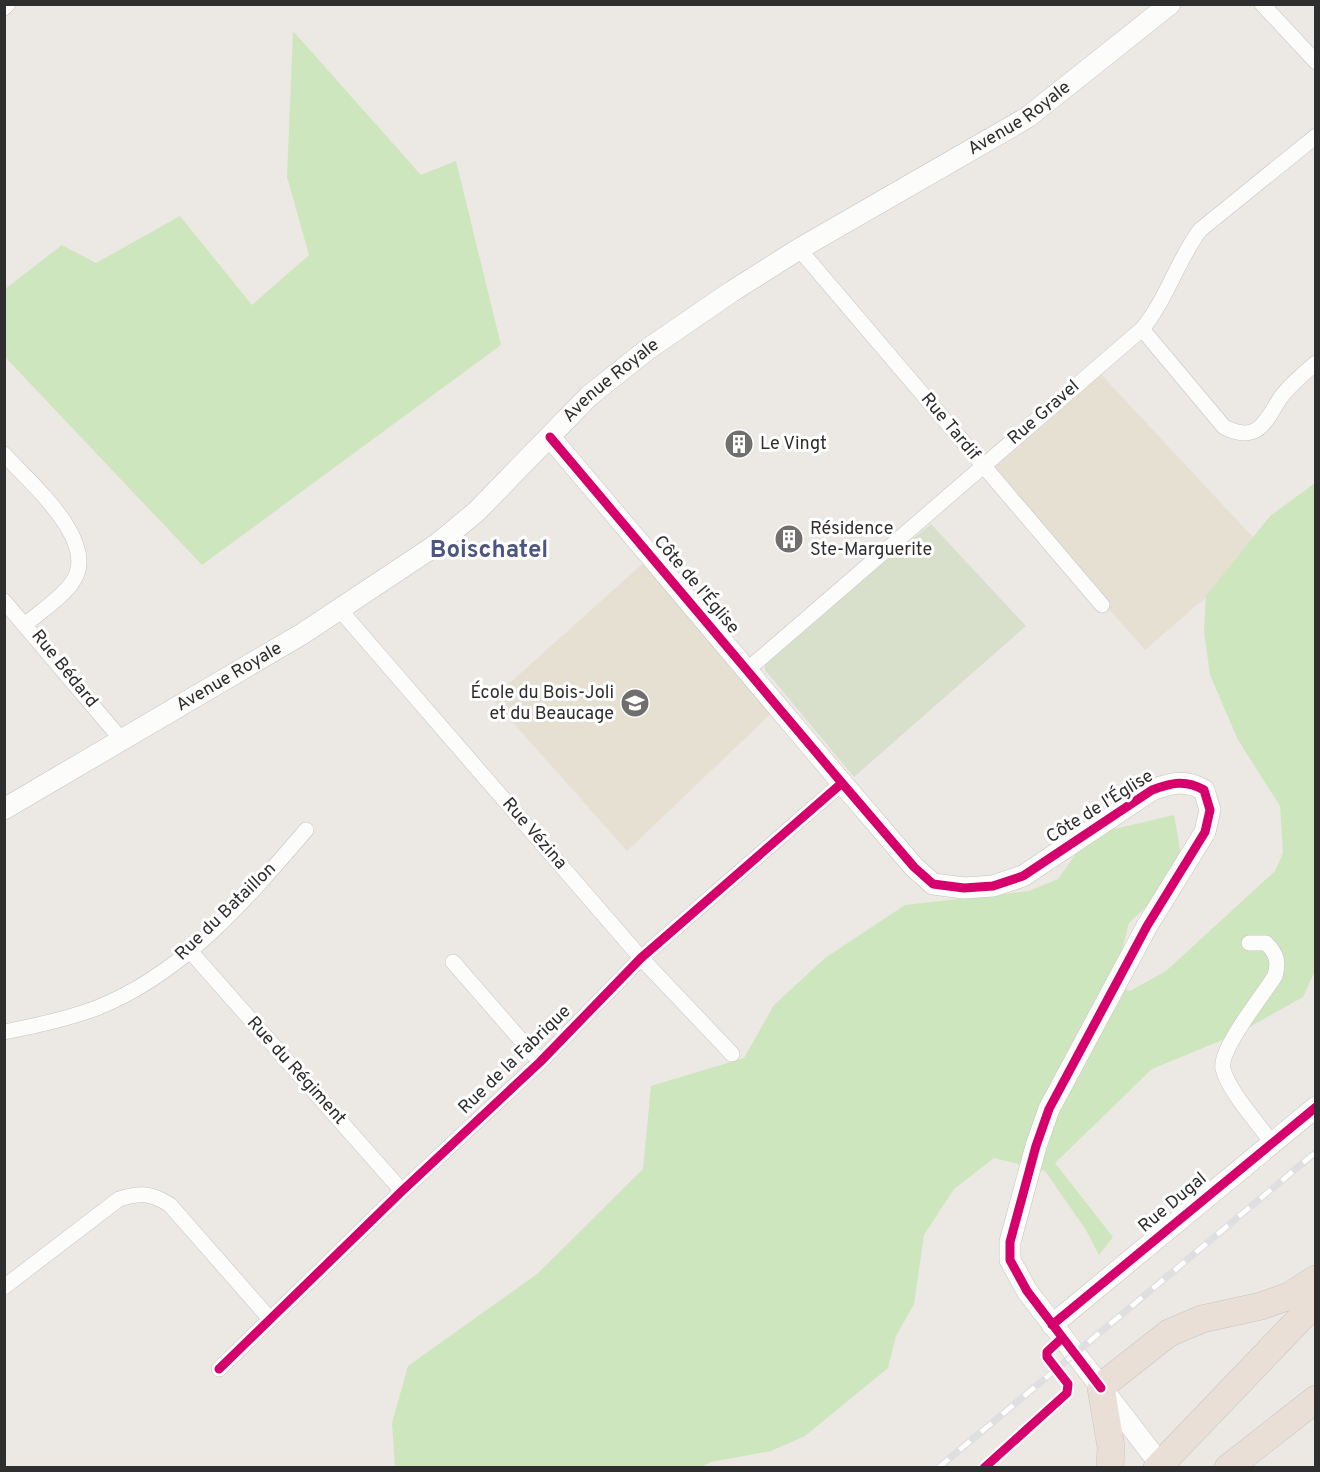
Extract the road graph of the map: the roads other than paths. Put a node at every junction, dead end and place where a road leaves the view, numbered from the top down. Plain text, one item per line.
1 (8, 4) edge
2 (1170, 4) edge
3 (1262, 4) edge
4 (4, 8) edge
5 (1316, 62) edge
6 (1316, 136) edge
7 (799, 249) junction
8 (1142, 329) junction
9 (1316, 363) edge
10 (550, 437) junction
11 (4, 454) edge
12 (983, 466) junction
13 (4, 601) edge
14 (1102, 605) dead end
15 (340, 610) junction
16 (26, 624) junction
17 (747, 670) junction
18 (121, 739) junction
19 (842, 783) junction
20 (4, 809) edge
21 (306, 830) dead end
22 (1249, 944) dead end
23 (190, 951) junction
24 (641, 958) junction
25 (453, 962) dead end
26 (4, 1032) edge
27 (732, 1054) dead end
28 (540, 1062) junction
29 (1316, 1107) edge
30 (1272, 1143) junction
31 (402, 1191) junction
32 (1316, 1279) edge
33 (4, 1287) edge
34 (1316, 1302) edge
35 (270, 1319) junction
36 (1052, 1325) junction
37 (219, 1369) dead end
38 (1101, 1388) junction
39 (1316, 1400) edge
40 (1316, 1406) edge
41 (1160, 1466) edge
42 (1110, 1467) edge
43 (1228, 1467) edge
44 (1257, 1467) edge

1 - 4 street
2 - 7 street, Avenue Royale
3 - 5 street
6 - 8 street, Rue Gravel
7 - 10 street, Avenue Royale
7 - 12 street, Rue Tardif
8 - 9 street
8 - 12 street, Rue Gravel
10 - 15 street, Avenue Royale
10 - 17 street, Côte de l'Église
11 - 16 street
12 - 14 street, Rue Tardif
12 - 17 street, Rue Gravel
13 - 16 street, Rue Bédard
15 - 18 street, Avenue Royale
15 - 24 street, Rue Vézina
16 - 18 street, Rue Bédard
17 - 19 street, Côte de l'Église
18 - 20 street, Avenue Royale
19 - 24 street, Rue de la Fabrique
19 - 36 street, Côte de l'Église
21 - 23 street, Rue du Bataillon
22 - 30 street
23 - 26 street, Rue du Bataillon
23 - 31 street, Rue du Régiment
24 - 27 street, Rue Vézina
24 - 28 street, Rue de la Fabrique
25 - 28 street
28 - 31 street, Rue de la Fabrique
29 - 30 street, Rue Dugal
30 - 36 street, Rue Dugal
31 - 35 street, Rue de la Fabrique
32 - 38 highway
33 - 35 street
34 - 41 highway
35 - 37 street, Rue de la Fabrique
36 - 38 street, Côte de l'Église
38 - 41 street, Côte de l'Église
38 - 42 highway
39 - 43 highway
40 - 44 highway

